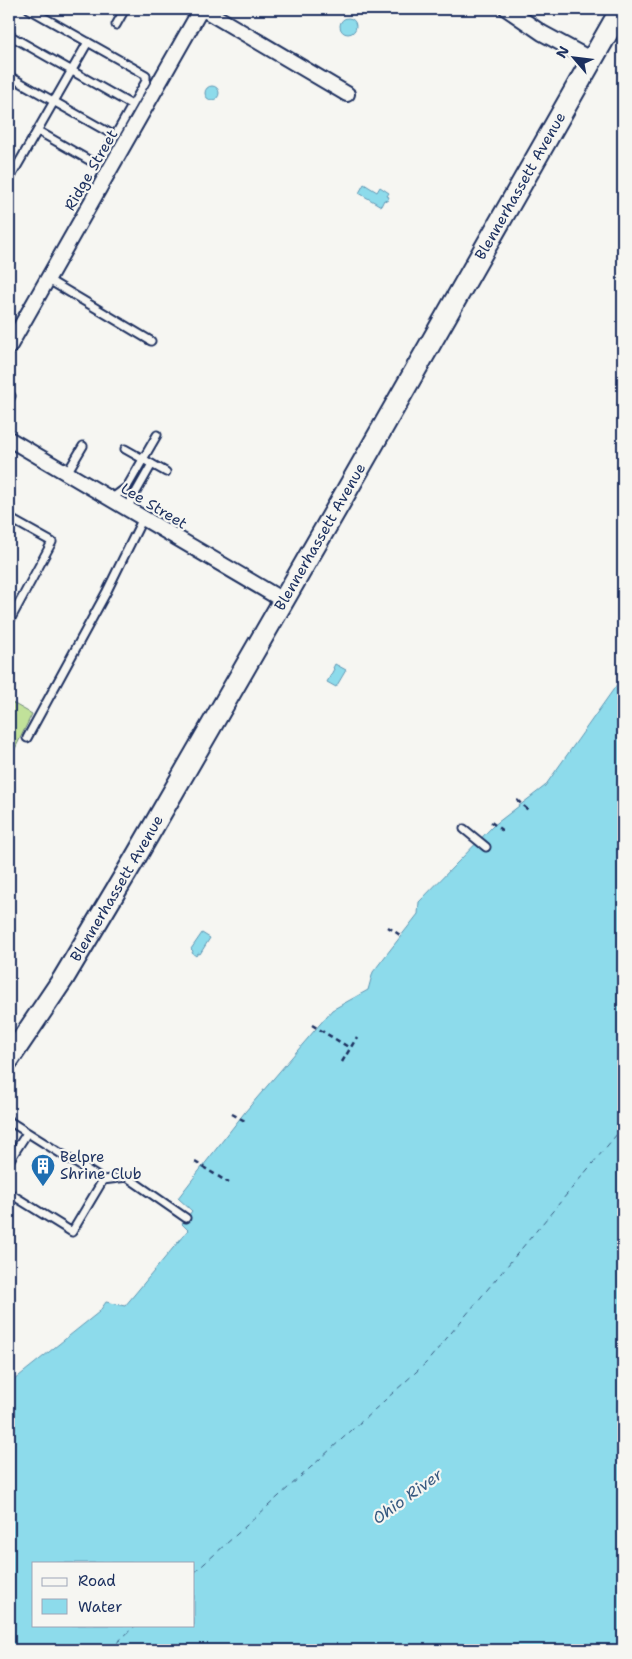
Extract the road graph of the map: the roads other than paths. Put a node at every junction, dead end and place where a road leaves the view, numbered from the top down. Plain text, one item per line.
1 (29, 9) edge
2 (125, 9) edge
3 (202, 9) edge
4 (507, 9) edge
5 (621, 9) edge
6 (116, 25) dead end
7 (9, 35) edge
8 (88, 42) junction
9 (592, 60) junction
10 (72, 71) junction
11 (9, 76) edge
12 (347, 94) dead end
13 (54, 102) junction
14 (132, 105) junction
15 (38, 131) junction
16 (115, 136) junction
17 (9, 180) edge
18 (47, 279) junction
19 (151, 341) dead end
20 (9, 347) edge
21 (157, 435) dead end
22 (9, 439) edge
23 (84, 446) dead end
24 (125, 449) dead end
25 (143, 459) junction
26 (152, 464) junction
27 (166, 472) dead end
28 (67, 473) junction
29 (111, 499) junction
30 (127, 508) junction
31 (9, 518) edge
32 (144, 518) junction
33 (283, 602) junction
34 (9, 622) edge
35 (27, 738) dead end
36 (464, 829) dead end
37 (486, 846) dead end
38 (9, 1059) edge
39 (9, 1121) edge
40 (27, 1133) junction
41 (10, 1157) edge
42 (103, 1180) junction
43 (9, 1193) edge
44 (186, 1218) dead end

1 - 8 lane
2 - 6 lane
3 - 12 street
3 - 18 street, Ridge Street
4 - 9 street
5 - 9 street, Blennerhassett Avenue
7 - 10 lane
8 - 10 lane
8 - 14 lane
9 - 33 street, Blennerhassett Avenue
10 - 13 lane
10 - 14 lane
11 - 13 lane
13 - 15 lane
13 - 16 lane
14 - 16 lane
15 - 16 lane
15 - 17 lane
18 - 19 lane
18 - 20 street, Ridge Street
21 - 25 lane
22 - 28 street, Lee Street
23 - 28 lane
24 - 25 lane
25 - 26 lane
25 - 29 lane
26 - 27 lane
26 - 30 lane
28 - 29 street, Lee Street
29 - 30 street, Lee Street
30 - 32 street, Lee Street
31 - 34 lane
32 - 33 street, Lee Street
32 - 35 lane
33 - 38 street, Blennerhassett Avenue
36 - 37 lane
39 - 40 lane
40 - 41 lane
40 - 42 lane
42 - 43 lane
42 - 44 lane

